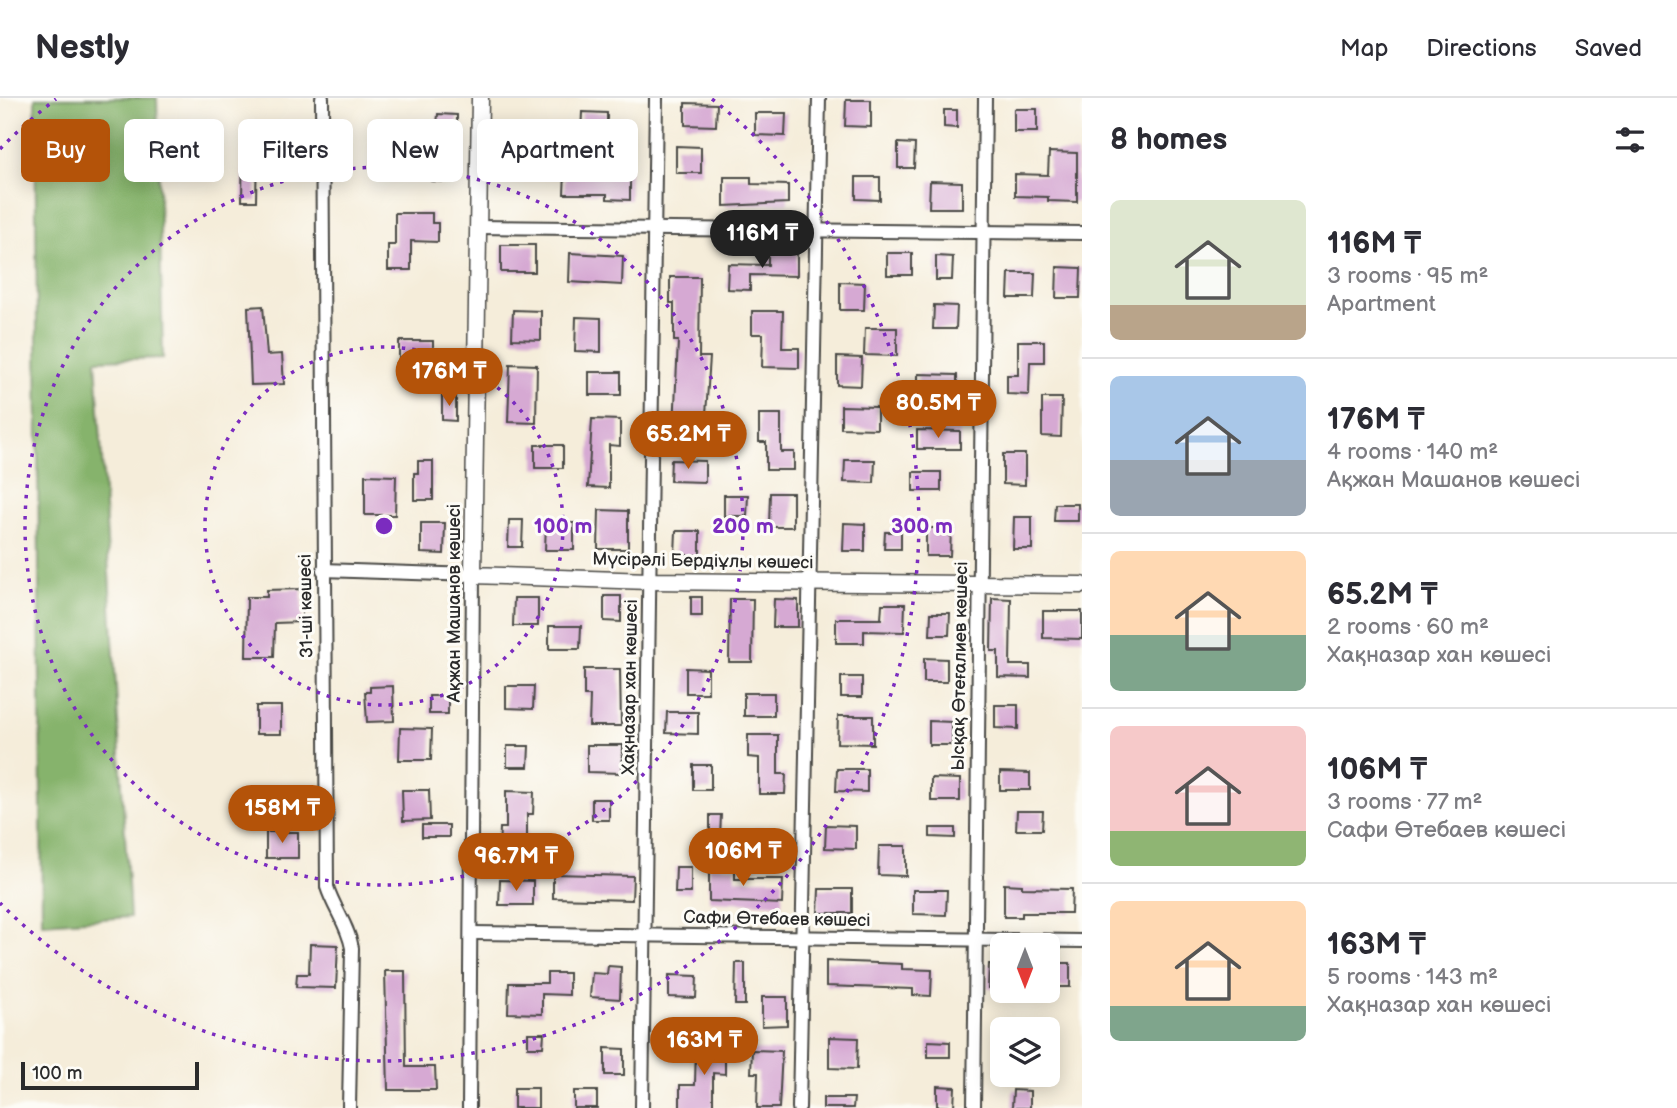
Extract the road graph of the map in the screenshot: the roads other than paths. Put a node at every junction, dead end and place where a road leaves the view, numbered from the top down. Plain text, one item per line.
1 (322, 98) edge
2 (480, 98) edge
3 (656, 98) edge
4 (819, 98) edge
5 (985, 98) edge
6 (477, 227) junction
7 (654, 229) junction
8 (816, 230) junction
9 (983, 232) junction
10 (1082, 233) edge
11 (323, 570) junction
12 (473, 575) junction
13 (649, 581) junction
14 (809, 582) junction
15 (978, 584) junction
16 (1082, 585) edge
17 (471, 933) junction
18 (644, 934) junction
19 (802, 936) junction
20 (973, 939) junction
21 (1082, 941) edge
22 (349, 1108) edge
23 (469, 1108) edge
24 (642, 1108) edge
25 (799, 1108) edge
26 (974, 1108) edge

1 - 11 street, 31-ші көшесі
2 - 6 street, Ақжан Машанов көшесі
3 - 7 street, Хақназар хан көшесі
4 - 8 street
5 - 9 street, Ысқақ Өтеғалиев көшесі
6 - 7 street
6 - 12 street, Ақжан Машанов көшесі
7 - 8 street
7 - 13 street, Хақназар хан көшесі
8 - 9 street
8 - 14 street
9 - 10 street
9 - 15 street, Ысқақ Өтеғалиев көшесі
11 - 12 street, Мүсірәлі Бердіұлы көшесі
11 - 22 street, 31-ші көшесі
12 - 13 street, Мүсірәлі Бердіұлы көшесі
12 - 17 street, Ақжан Машанов көшесі
13 - 14 street, Мүсірәлі Бердіұлы көшесі
13 - 18 street, Хақназар хан көшесі
14 - 15 street, Мүсірәлі Бердіұлы көшесі
14 - 19 street
15 - 16 street, Мүсірәлі Бердіұлы көшесі
15 - 20 street, Ысқақ Өтеғалиев көшесі
17 - 18 street, Сафи Өтебаев көшесі
17 - 23 street, Ақжан Машанов көшесі
18 - 19 street, Сафи Өтебаев көшесі
18 - 24 street, Хақназар хан көшесі
19 - 20 street, Сафи Өтебаев көшесі
19 - 25 street
20 - 21 street, Сафи Өтебаев көшесі
20 - 26 street, Ысқақ Өтеғалиев көшесі

